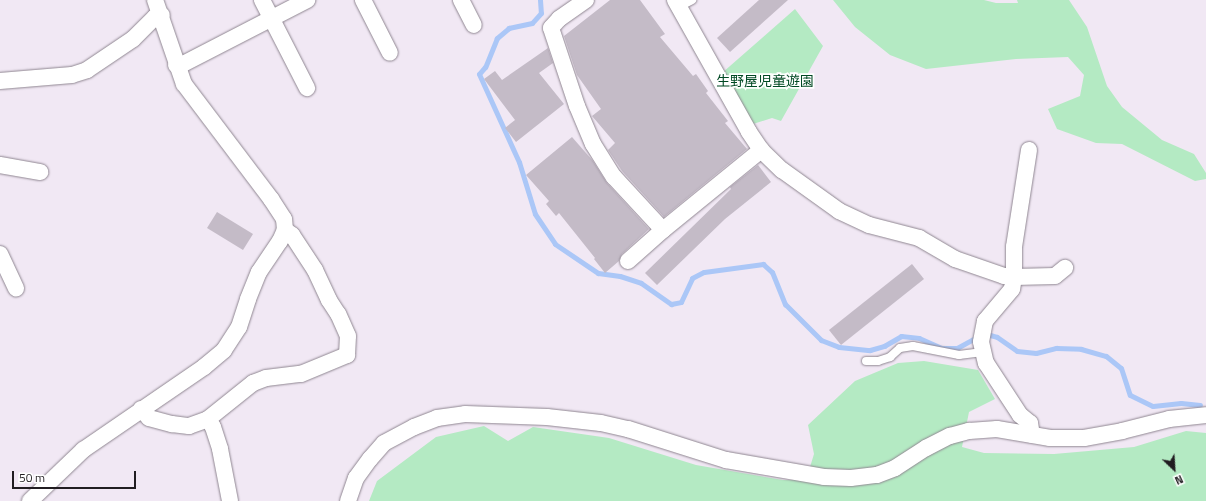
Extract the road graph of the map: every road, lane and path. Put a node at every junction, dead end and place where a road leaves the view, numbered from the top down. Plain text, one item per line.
1 (262, 0) edge
2 (307, 0) edge
3 (363, 0) edge
4 (461, 0) edge
5 (586, 0) edge
6 (682, 2) edge
7 (158, 7) edge
8 (272, 18) junction
9 (474, 25) dead end
10 (390, 53) dead end
11 (176, 65) junction
12 (0, 81) edge
13 (307, 88) dead end
14 (761, 150) junction
15 (1029, 150) dead end
16 (0, 165) edge
17 (40, 172) dead end
18 (286, 230) junction
19 (663, 230) junction
20 (0, 254) edge
21 (628, 261) dead end
22 (1065, 268) dead end
23 (1014, 276) junction
24 (16, 288) dead end
25 (983, 352) junction
26 (866, 361) dead end
27 (141, 409) junction
28 (1206, 415) edge
29 (208, 419) junction
30 (1032, 435) junction
31 (30, 501) edge
32 (230, 501) edge
33 (348, 501) edge

1 - 8 street
2 - 8 street
3 - 10 street
4 - 9 street
5 - 19 street
6 - 14 street
7 - 11 street
7 - 12 street
8 - 11 street
8 - 13 street
11 - 18 street
14 - 19 street
14 - 23 street
15 - 23 street
16 - 17 street
18 - 27 street
18 - 29 street
19 - 21 street
20 - 24 street
22 - 23 street
23 - 25 street
25 - 26 lane
25 - 30 street
27 - 29 street
27 - 31 street
28 - 30 street
29 - 32 street
30 - 33 street

